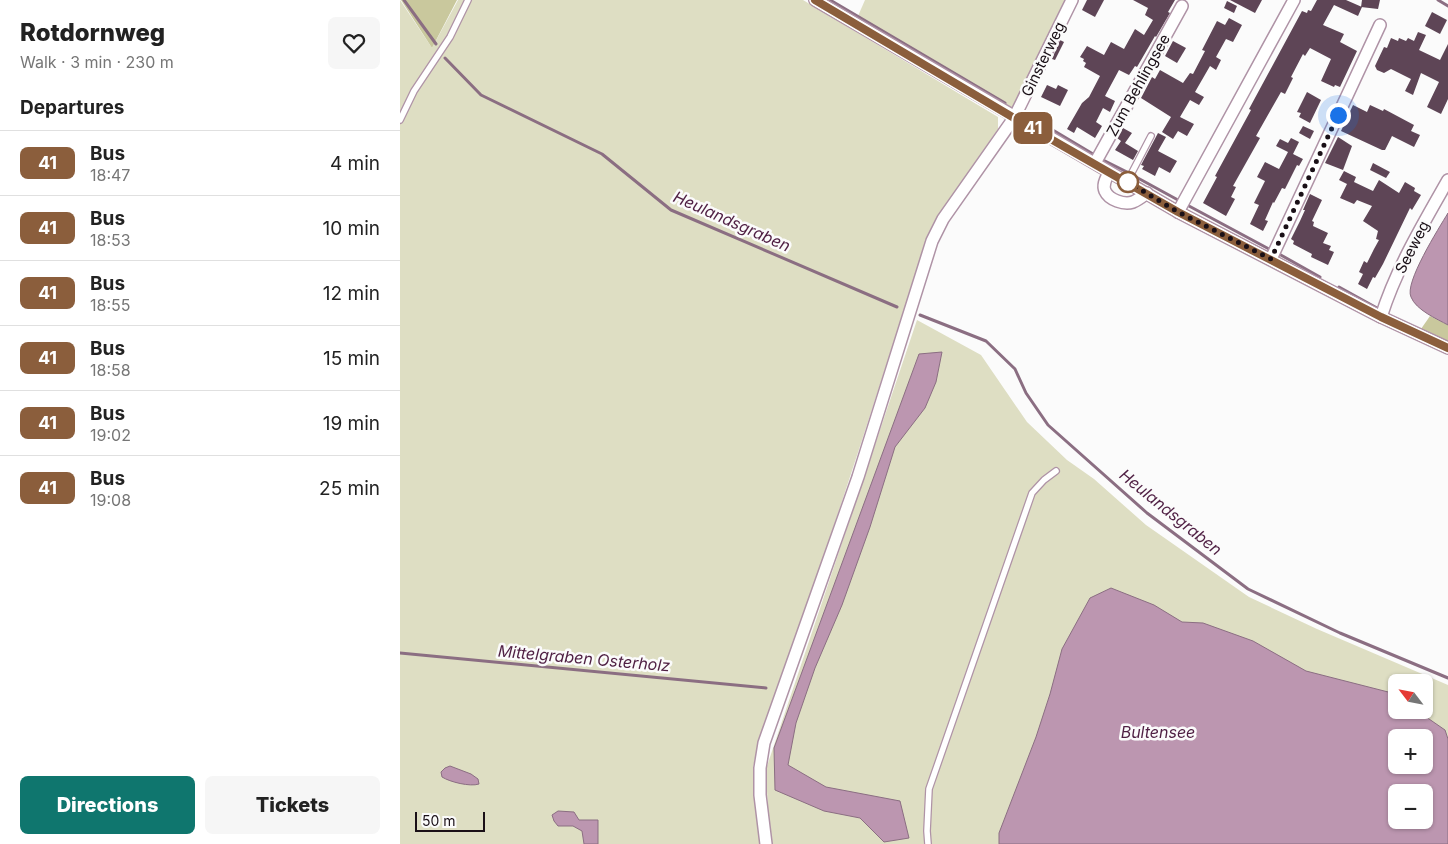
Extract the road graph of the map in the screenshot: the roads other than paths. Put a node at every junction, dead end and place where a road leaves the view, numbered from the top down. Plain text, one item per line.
1 (468, 0) edge
2 (815, 0) edge
3 (1072, 0) edge
4 (1294, 0) edge
5 (1182, 6) dead end
6 (1380, 25) dead end
7 (1014, 118) junction
8 (400, 120) edge
9 (1151, 136) dead end
10 (1095, 163) junction
11 (1110, 172) junction
12 (1448, 180) edge
13 (1128, 182) junction
14 (1147, 194) junction
15 (1178, 212) junction
16 (1271, 259) junction
17 (1381, 317) junction
18 (1448, 348) edge
19 (1056, 471) dead end
20 (766, 844) edge
21 (928, 844) edge

1 - 8 lane
2 - 7 street
3 - 7 street, Ginsterweg
4 - 15 street
5 - 10 street, Zum Behlingsee
6 - 16 street
7 - 10 street
7 - 20 street, Ginsterweg
9 - 13 lane
10 - 11 street
11 - 13 street
11 - 14 street
12 - 17 street, Seeweg
13 - 14 street
14 - 15 street
15 - 16 street
16 - 17 street
17 - 18 street
19 - 21 lane

